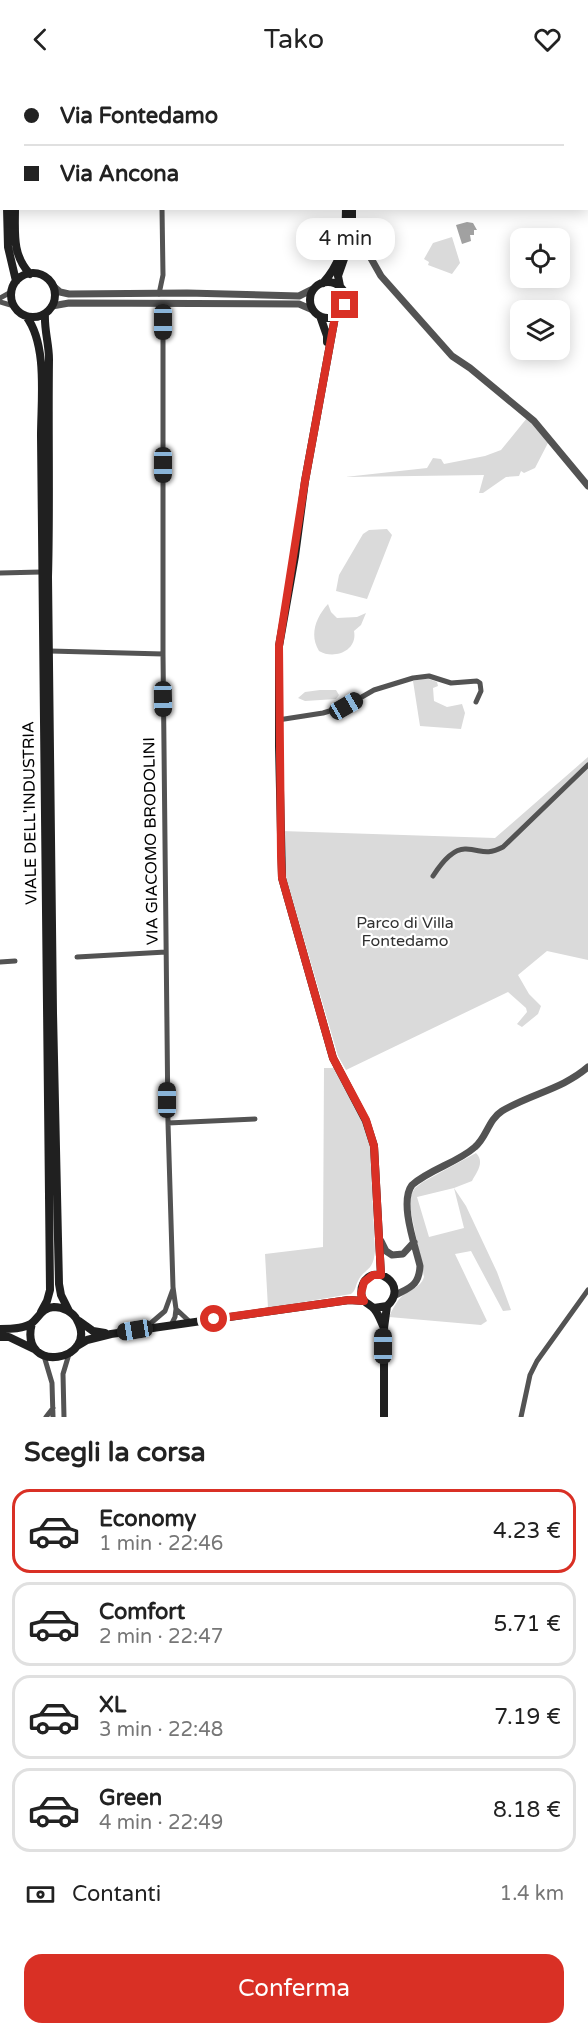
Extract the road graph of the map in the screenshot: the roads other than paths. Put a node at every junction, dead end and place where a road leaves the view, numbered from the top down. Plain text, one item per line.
1 (7, 210) edge
2 (15, 210) edge
3 (162, 210) edge
4 (346, 210) edge
5 (352, 213) edge
6 (30, 273) junction
7 (16, 281) junction
8 (323, 283) junction
9 (53, 286) junction
10 (340, 286) junction
11 (313, 289) junction
12 (11, 292) junction
13 (163, 293) junction
14 (0, 300) edge
15 (163, 304) junction
16 (14, 306) junction
17 (52, 306) junction
18 (313, 310) junction
19 (45, 314) junction
20 (26, 316) junction
21 (320, 316) junction
22 (335, 317) junction
23 (326, 370) junction
24 (588, 486) edge
25 (41, 572) junction
26 (0, 573) edge
27 (50, 651) junction
28 (163, 654) junction
29 (476, 702) dead end
30 (278, 720) junction
31 (588, 765) edge
32 (433, 876) dead end
33 (166, 952) junction
34 (77, 957) dead end
35 (15, 961) dead end
36 (0, 962) edge
37 (588, 1067) edge
38 (255, 1119) dead end
39 (168, 1123) junction
40 (380, 1239) junction
41 (414, 1242) junction
42 (377, 1275) junction
43 (392, 1282) junction
44 (173, 1287) junction
45 (411, 1287) junction
46 (361, 1290) junction
47 (588, 1290) edge
48 (394, 1296) junction
49 (349, 1300) junction
50 (364, 1301) junction
51 (387, 1306) junction
52 (374, 1308) junction
53 (176, 1309) junction
54 (69, 1311) junction
55 (165, 1311) junction
56 (41, 1312) junction
57 (77, 1320) junction
58 (32, 1323) junction
59 (192, 1323) junction
60 (171, 1325) junction
61 (384, 1328) junction
62 (0, 1329) edge
63 (144, 1329) junction
64 (111, 1334) junction
65 (0, 1337) edge
66 (77, 1346) junction
67 (40, 1353) junction
68 (69, 1354) junction
69 (53, 1408) junction
70 (46, 1417) edge
71 (53, 1417) edge
72 (64, 1417) edge
73 (384, 1417) edge
74 (521, 1417) edge

1 - 7 main road
2 - 6 main road
3 - 13 street
4 - 8 main road
5 - 10 main road
5 - 24 street
6 - 7 main road
6 - 9 main road
7 - 12 main road
8 - 10 main road
8 - 11 main road
9 - 13 street
9 - 17 main road
10 - 22 main road
11 - 13 street
11 - 18 main road
12 - 14 street
12 - 16 main road
14 - 16 street
15 - 17 street
15 - 18 street
15 - 28 street, VIA GIACOMO BRODOLINI
16 - 20 main road
17 - 19 main road
18 - 21 main road
19 - 20 main road
19 - 27 main road, VIALE DELL'INDUSTRIA
20 - 25 main road, VIALE DELL'INDUSTRIA
21 - 22 main road
21 - 23 main road
22 - 23 main road
23 - 30 main road
25 - 26 street
25 - 56 main road, VIALE DELL'INDUSTRIA
27 - 28 street
27 - 54 main road, VIALE DELL'INDUSTRIA
28 - 33 street, VIA GIACOMO BRODOLINI
29 - 30 street
30 - 40 main road
31 - 32 street
33 - 34 street
33 - 39 street, VIA GIACOMO BRODOLINI
35 - 36 street
37 - 41 street
38 - 39 street
39 - 44 street, VIA GIACOMO BRODOLINI
40 - 41 street
40 - 42 main road
41 - 45 street
42 - 43 main road
42 - 46 main road
43 - 45 street
43 - 48 main road
44 - 53 street, VIA GIACOMO BRODOLINI
44 - 55 street, VIA GIACOMO BRODOLINI
45 - 48 street
46 - 49 main road
46 - 50 main road
47 - 74 street
48 - 51 main road
49 - 50 main road
49 - 59 main road
50 - 52 main road
51 - 52 main road
51 - 61 main road
52 - 61 main road
53 - 59 street
53 - 60 street, VIA GIACOMO BRODOLINI
54 - 56 main road
54 - 57 main road
55 - 60 street
55 - 63 street
56 - 58 main road
57 - 64 main road
57 - 66 main road
58 - 62 main road
58 - 67 main road
59 - 60 main road
60 - 63 main road
61 - 73 main road
63 - 64 main road
64 - 66 main road
65 - 67 main road
66 - 68 main road
67 - 68 main road
67 - 69 street
68 - 72 street
69 - 70 street
69 - 71 street

